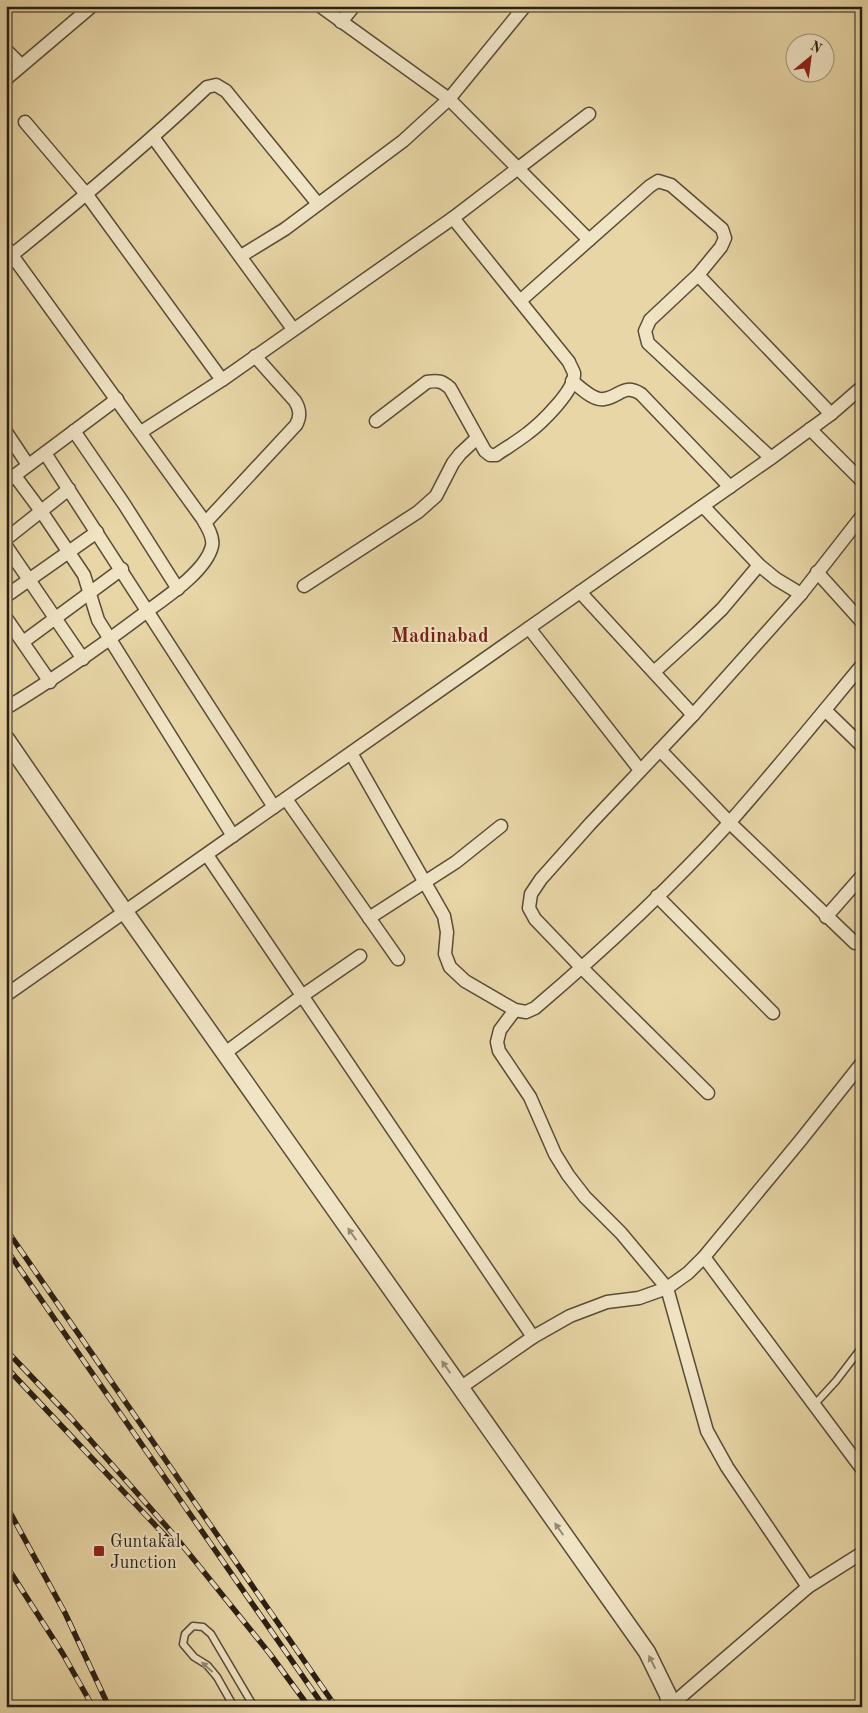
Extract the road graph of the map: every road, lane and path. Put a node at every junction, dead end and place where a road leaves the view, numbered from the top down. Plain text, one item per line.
1 (92, 6) edge
2 (320, 6) edge
3 (354, 6) edge
4 (525, 6) edge
5 (341, 22) junction
6 (6, 50) edge
7 (21, 65) junction
8 (6, 78) edge
9 (448, 99) junction
10 (589, 114) dead end
11 (25, 122) dead end
12 (154, 137) junction
13 (518, 169) junction
14 (87, 195) junction
15 (318, 204) junction
16 (453, 218) junction
17 (589, 240) junction
18 (9, 251) edge
19 (241, 256) junction
20 (698, 275) junction
21 (520, 301) junction
22 (293, 329) junction
23 (255, 356) junction
24 (222, 380) junction
25 (572, 382) junction
26 (862, 388) edge
27 (117, 399) junction
28 (831, 414) junction
29 (376, 421) dead end
30 (810, 429) junction
31 (74, 431) junction
32 (6, 432) edge
33 (140, 432) junction
34 (477, 438) junction
35 (44, 453) junction
36 (772, 458) junction
37 (28, 465) junction
38 (10, 479) edge
39 (862, 481) edge
40 (730, 487) junction
41 (69, 489) junction
42 (703, 506) junction
43 (41, 511) junction
44 (862, 516) edge
45 (205, 523) junction
46 (97, 532) junction
47 (6, 538) edge
48 (6, 546) edge
49 (69, 552) junction
50 (759, 565) junction
51 (122, 568) junction
52 (817, 572) junction
53 (30, 580) junction
54 (304, 586) dead end
55 (178, 589) junction
56 (90, 592) junction
57 (580, 592) junction
58 (801, 594) junction
59 (6, 596) edge
60 (147, 611) junction
61 (56, 617) junction
62 (6, 618) edge
63 (861, 619) edge
64 (529, 628) junction
65 (110, 640) junction
66 (23, 642) junction
67 (83, 659) junction
68 (862, 665) edge
69 (654, 672) junction
70 (50, 682) junction
71 (6, 708) edge
72 (825, 710) junction
73 (693, 715) junction
74 (6, 739) edge
75 (862, 746) edge
76 (660, 750) junction
77 (351, 753) junction
78 (640, 770) junction
79 (286, 799) junction
80 (274, 807) junction
81 (730, 822) junction
82 (501, 826) dead end
83 (233, 836) junction
84 (207, 855) junction
85 (862, 876) edge
86 (425, 883) junction
87 (657, 896) junction
88 (125, 912) junction
89 (826, 917) junction
90 (369, 918) junction
91 (854, 943) dead end
92 (360, 956) dead end
93 (398, 959) dead end
94 (582, 968) junction
95 (6, 995) edge
96 (302, 996) junction
97 (515, 1010) junction
98 (773, 1013) dead end
99 (225, 1054) junction
100 (862, 1063) edge
101 (708, 1093) dead end
102 (704, 1257) junction
103 (667, 1288) junction
104 (533, 1337) junction
105 (862, 1347) edge
106 (460, 1388) junction
107 (814, 1405) junction
108 (862, 1469) edge
109 (862, 1553) edge
110 (808, 1587) junction
111 (672, 1703) edge
112 (234, 1707) edge
113 (254, 1707) edge

1 - 7 street
2 - 5 street
3 - 5 street
4 - 9 street
5 - 9 street
6 - 7 street
7 - 8 street
9 - 13 street
9 - 15 street
10 - 13 street
11 - 14 street
12 - 14 street
12 - 15 street
12 - 19 street
13 - 16 street
13 - 17 street
14 - 18 street
14 - 24 street
15 - 19 street
16 - 21 street
16 - 22 street
17 - 20 street
17 - 21 street
18 - 27 street
19 - 22 street
20 - 28 street
20 - 36 street
21 - 25 street
22 - 23 street
23 - 24 street
23 - 45 street
24 - 33 street
25 - 34 street
25 - 40 street
26 - 28 street
27 - 31 street
27 - 33 street
28 - 30 street
29 - 34 street
30 - 36 street
30 - 39 street
31 - 35 street
31 - 55 street
32 - 37 street
33 - 45 street
34 - 54 street
35 - 37 street
35 - 41 street
36 - 40 street
37 - 38 street
38 - 43 street
40 - 42 street
41 - 43 street
41 - 46 street
42 - 50 street
42 - 57 street
43 - 47 street
43 - 49 street
44 - 52 street
45 - 55 street
46 - 49 street
46 - 51 street
48 - 53 street
49 - 53 street
49 - 56 street
50 - 58 street
50 - 69 street
51 - 56 street
51 - 60 street
52 - 58 street
52 - 63 street
53 - 59 street
53 - 61 street
55 - 60 street
56 - 61 street
56 - 65 street
57 - 64 street
57 - 69 street
58 - 73 street
60 - 65 street
60 - 80 street
61 - 66 street
61 - 67 street
62 - 66 street
64 - 77 street
64 - 78 street
65 - 67 street
65 - 83 street
66 - 70 street
67 - 70 street
68 - 72 street
69 - 73 street
70 - 71 street
72 - 75 street
72 - 81 street
73 - 76 street
74 - 88 street
76 - 78 street
76 - 81 street
77 - 79 street
77 - 86 street
78 - 94 street
79 - 80 street
79 - 90 street
80 - 83 street
81 - 87 street
81 - 89 street
82 - 86 street
83 - 84 street
84 - 88 street
84 - 96 street
85 - 89 street
86 - 90 street
86 - 97 street
87 - 94 street
87 - 98 street
88 - 95 street
88 - 99 street
89 - 91 street
90 - 93 street
92 - 96 street
94 - 97 street
94 - 101 street
96 - 99 street
96 - 104 street
97 - 103 street
106 -> 99 street
100 - 102 street
102 - 103 street
102 - 107 street
103 - 104 street
103 - 110 street
104 - 106 street
105 - 107 lane
111 -> 106 street
107 - 108 street
109 - 110 street
110 - 111 street
112 -> 113 lane

